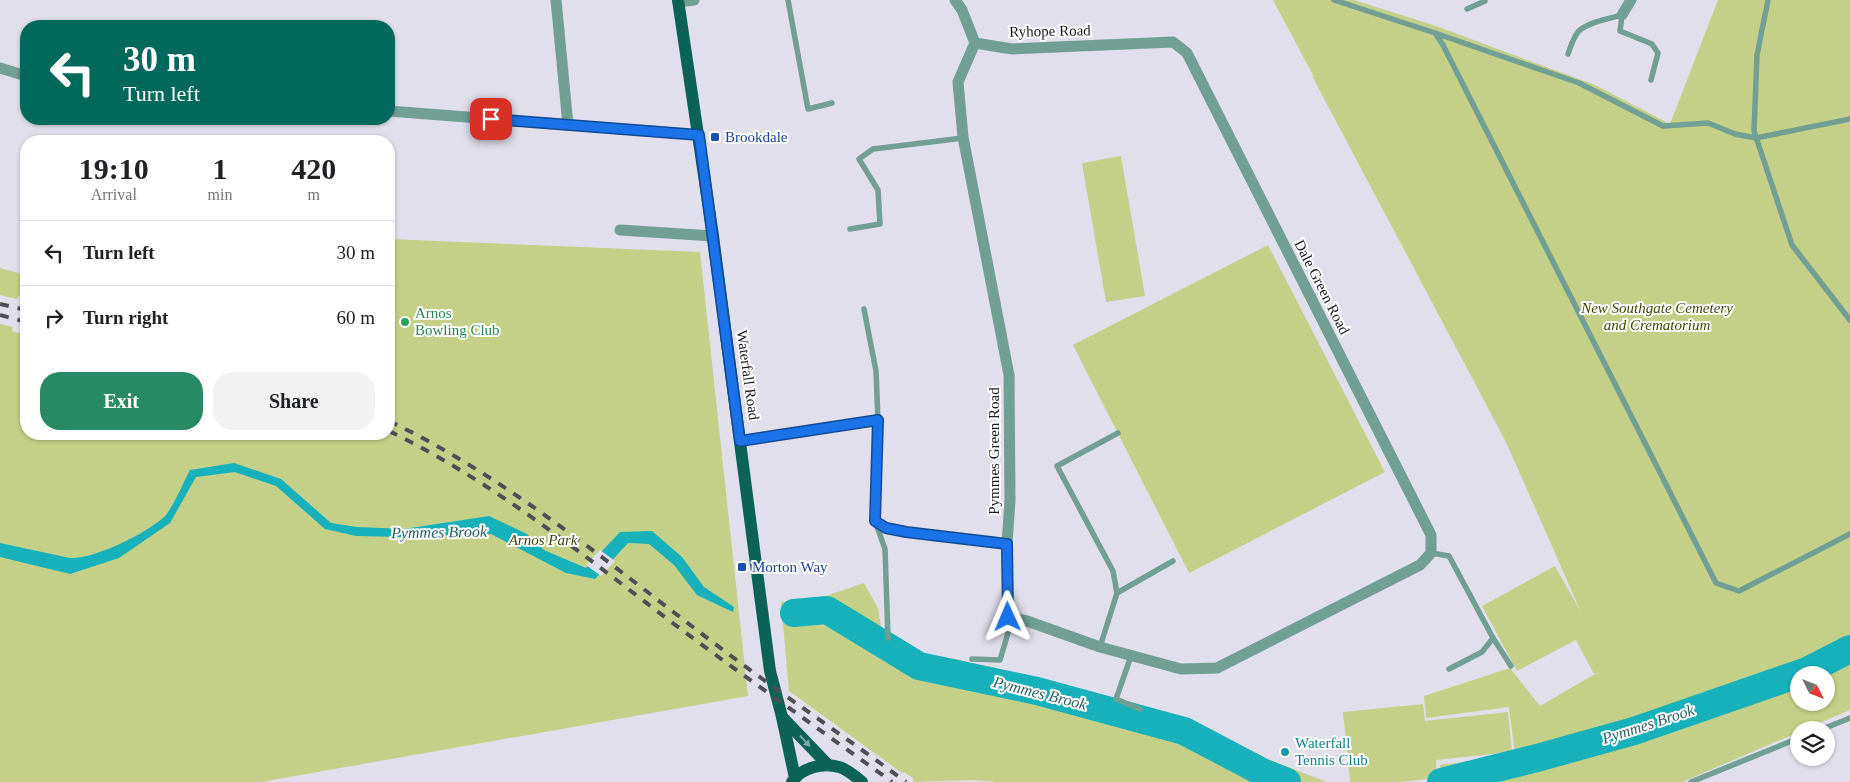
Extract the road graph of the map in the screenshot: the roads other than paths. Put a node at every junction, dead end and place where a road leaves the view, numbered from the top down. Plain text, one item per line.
1 (556, 0) edge
2 (694, 0) edge
3 (788, 0) edge
4 (955, 0) edge
5 (1334, 0) edge
6 (1484, 0) edge
7 (1631, 0) edge
8 (1768, 0) edge
9 (678, 1) edge
10 (1467, 9) dead end
11 (1622, 15) junction
12 (1435, 33) junction
13 (1174, 42) joint
14 (975, 43) junction
15 (1568, 54) dead end
16 (0, 68) edge
17 (20, 74) edge
18 (1651, 80) dead end
19 (832, 103) dead end
20 (395, 111) edge
21 (1850, 119) edge
22 (568, 125) junction
23 (699, 135) junction
24 (964, 138) junction
25 (1756, 138) junction
26 (850, 229) dead end
27 (620, 230) dead end
28 (713, 236) junction
29 (864, 309) dead end
30 (1849, 318) edge
31 (878, 420) junction
32 (1118, 433) dead end
33 (740, 441) junction
34 (875, 521) junction
35 (1850, 534) edge
36 (1007, 544) junction
37 (1431, 552) junction
38 (1173, 561) dead end
39 (1118, 593) junction
40 (1008, 617) junction
41 (888, 638) dead end
42 (1493, 638) junction
43 (1100, 647) junction
44 (1131, 656) junction
45 (972, 659) dead end
46 (1511, 666) dead end
47 (1449, 669) dead end
48 (1140, 709) dead end
49 (782, 716) junction
50 (1850, 718) edge
51 (1835, 724) edge
52 (1790, 742) edge
53 (828, 765) junction
54 (793, 780) edge
55 (862, 782) edge
56 (1691, 782) edge

1 - 22 street
2 - 9 street
3 - 19 lane
4 - 14 street
5 - 12 lane
6 - 10 lane
7 - 11 street
8 - 25 lane
9 - 23 main road, Waterfall Road
11 - 15 lane
11 - 18 lane
12 - 25 lane
12 - 35 lane
13 - 14 street, Ryhope Road
13 - 37 street, Dale Green Road
14 - 24 street, Pymmes Green Road
16 - 17 street
20 - 22 street
21 - 25 lane
22 - 23 street
23 - 28 main road, Waterfall Road
24 - 26 lane
24 - 36 street, Pymmes Green Road
25 - 30 lane
27 - 28 street
28 - 33 main road, Waterfall Road
29 - 31 lane
31 - 33 lane
31 - 34 lane
32 - 39 lane
33 - 49 main road, Waterfall Road
34 - 36 lane
34 - 41 lane
36 - 40 street, Pymmes Green Road
37 - 42 lane
37 - 44 street
38 - 39 lane
39 - 43 lane
40 - 43 street
40 - 45 lane
42 - 46 lane
42 - 47 lane
43 - 44 street
44 - 48 lane
49 -> 53 main road, Waterfall Road
49 - 54 main road
50 - 51 lane
52 - 56 lane
53 - 54 main road
53 - 55 main road

